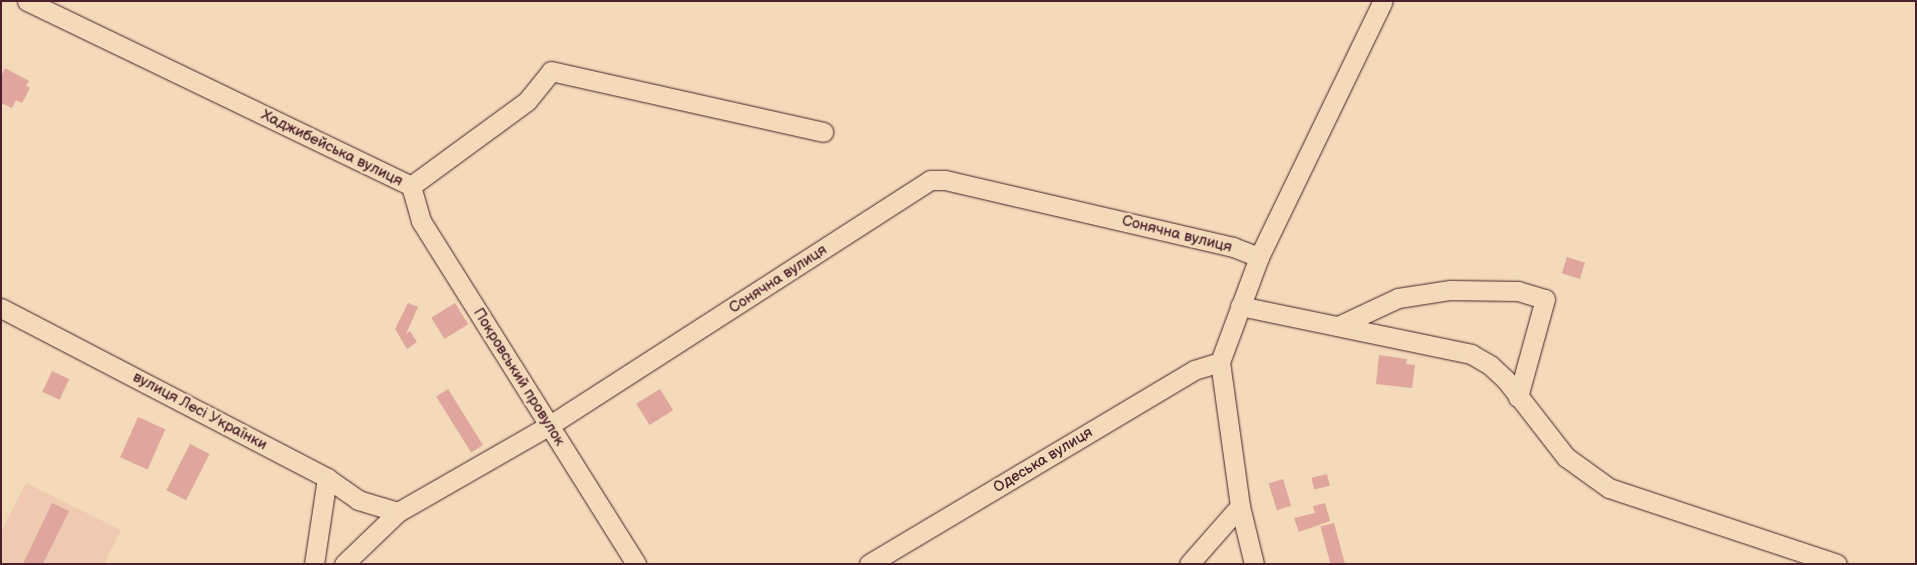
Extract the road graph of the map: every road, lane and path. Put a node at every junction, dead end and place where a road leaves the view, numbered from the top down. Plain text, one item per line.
1 (28, 1) edge
2 (1383, 1) edge
3 (822, 132) dead end
4 (411, 186) junction
5 (1260, 257) junction
6 (1240, 306) junction
7 (1, 308) edge
8 (1338, 326) junction
9 (1220, 362) junction
10 (1518, 396) junction
11 (550, 426) junction
12 (327, 478) junction
13 (1240, 506) junction
14 (398, 512) junction
15 (314, 564) edge
16 (344, 564) edge
17 (636, 564) edge
18 (869, 564) edge
19 (1189, 564) edge
20 (1254, 564) edge
21 (1837, 564) edge

1 - 4 street, Хаджибейська вулиця
2 - 5 street
3 - 4 street, Хаджибейська вулиця
4 - 11 street, Покровський провулок
5 - 6 street
5 - 11 street, Сонячна вулиця
6 - 8 street
6 - 9 street
7 - 12 street, вулиця Лесі Українки
8 - 10 street
8 - 10 street
9 - 13 street
9 - 18 street, Одеська вулиця
10 - 21 street
11 - 14 street, Сонячна вулиця
11 - 17 street, Покровський провулок
12 - 14 street, вулиця Лесі Українки
12 - 15 street
13 - 19 street
13 - 20 street
14 - 16 street, Сонячна вулиця

